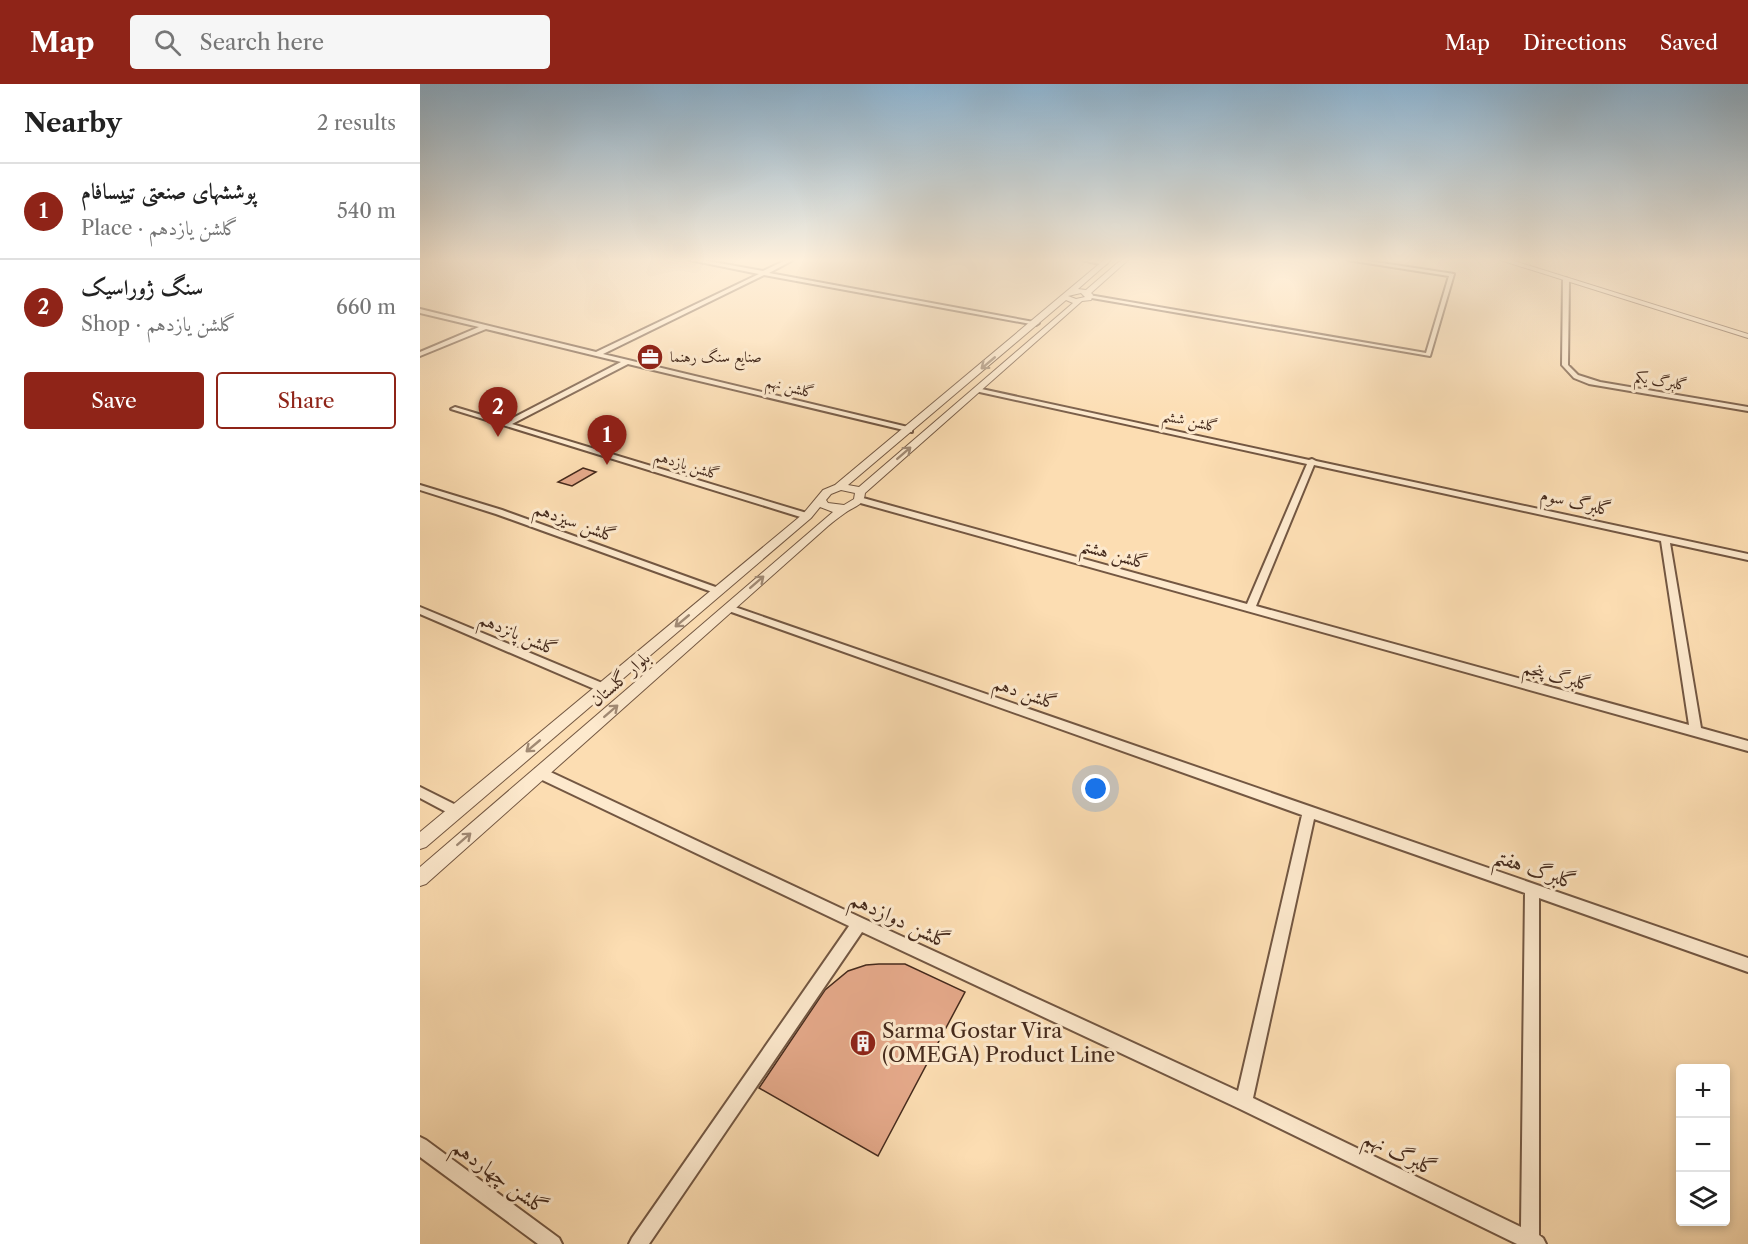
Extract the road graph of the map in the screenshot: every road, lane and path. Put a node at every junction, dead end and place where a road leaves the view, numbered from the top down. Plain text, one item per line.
1 (433, 314) edge
2 (679, 314) edge
3 (988, 314) edge
4 (1046, 314) edge
5 (1064, 314) edge
6 (1196, 314) edge
7 (1440, 314) edge
8 (1566, 314) edge
9 (1677, 314) edge
10 (1693, 314) edge
11 (1036, 323) junction
12 (485, 327) junction
13 (1748, 331) edge
14 (1748, 336) edge
15 (420, 354) edge
16 (597, 354) junction
17 (628, 361) junction
18 (977, 390) junction
19 (455, 409) dead end
20 (1748, 409) edge
21 (506, 424) junction
22 (909, 430) junction
23 (1312, 461) junction
24 (1397, 479) joint
25 (420, 487) edge
26 (839, 487) junction
27 (860, 496) junction
28 (821, 500) junction
29 (844, 508) junction
30 (807, 516) junction
31 (1665, 539) junction
32 (1748, 557) edge
33 (718, 591) junction
34 (729, 608) junction
35 (1250, 609) junction
36 (420, 610) edge
37 (1358, 639) joint
38 (603, 688) junction
39 (1696, 731) junction
40 (1748, 746) edge
41 (540, 773) junction
42 (420, 792) edge
43 (456, 811) junction
44 (1309, 813) junction
45 (420, 842) edge
46 (420, 878) edge
47 (1532, 890) junction
48 (859, 924) junction
49 (1748, 965) edge
50 (1244, 1102) junction
51 (420, 1146) edge
52 (1534, 1242) edge
53 (554, 1244) edge
54 (638, 1244) edge

1 - 12 street, گلشن نهم
2 - 16 street
3 - 11 street
4 - 11 street
5 - 18 street
6 - 7 street
8 - 20 street, گلبرگ یکم
9 - 14 street
10 - 13 street
11 -> 22 street
12 - 15 street
12 - 16 street, گلشن نهم
16 - 17 street, گلشن نهم
17 - 21 street
17 - 22 street, گلشن نهم
18 - 23 street, گلشن ششم
27 -> 18 street
19 - 21 street, گلشن یازدهم
21 - 30 street, گلشن یازدهم
22 - 26 street
23 - 24 street, گلشن ششم
23 - 35 street
24 - 31 street, گلبرگ سوم
25 - 33 street, گلشن سیزدهم
26 - 27 street
26 - 28 street, بلوار گلستان
27 - 29 street, بلوار گلستان
27 - 35 street, گلشن هشتم
28 - 29 street
28 - 30 street, بلوار گلستان
34 -> 29 street, بلوار گلستان
30 - 33 street, بلوار گلستان
31 - 32 street, گلبرگ سوم
31 - 39 street
33 -> 38 street, بلوار گلستان
41 -> 34 street, بلوار گلستان
34 - 44 street, گلشن دهم
35 - 37 street, گلشن هشتم
36 - 38 street, گلشن پانزدهم
37 - 39 street, گلبرگ پنجم
38 -> 43 street, بلوار گلستان
39 - 40 street, گلبرگ پنجم
46 -> 41 street, بلوار گلستان
41 - 48 street, گلشن دوازدهم
42 - 43 street
43 - 45 street, بلوار گلستان
44 - 47 street, گلبرگ هفتم
44 - 50 street
47 - 49 street, گلبرگ هفتم
47 - 52 street
48 - 50 street, گلشن دوازدهم
48 - 54 street
50 - 52 street, گلبرگ نهم
51 - 53 street, گلشن چهاردهم

